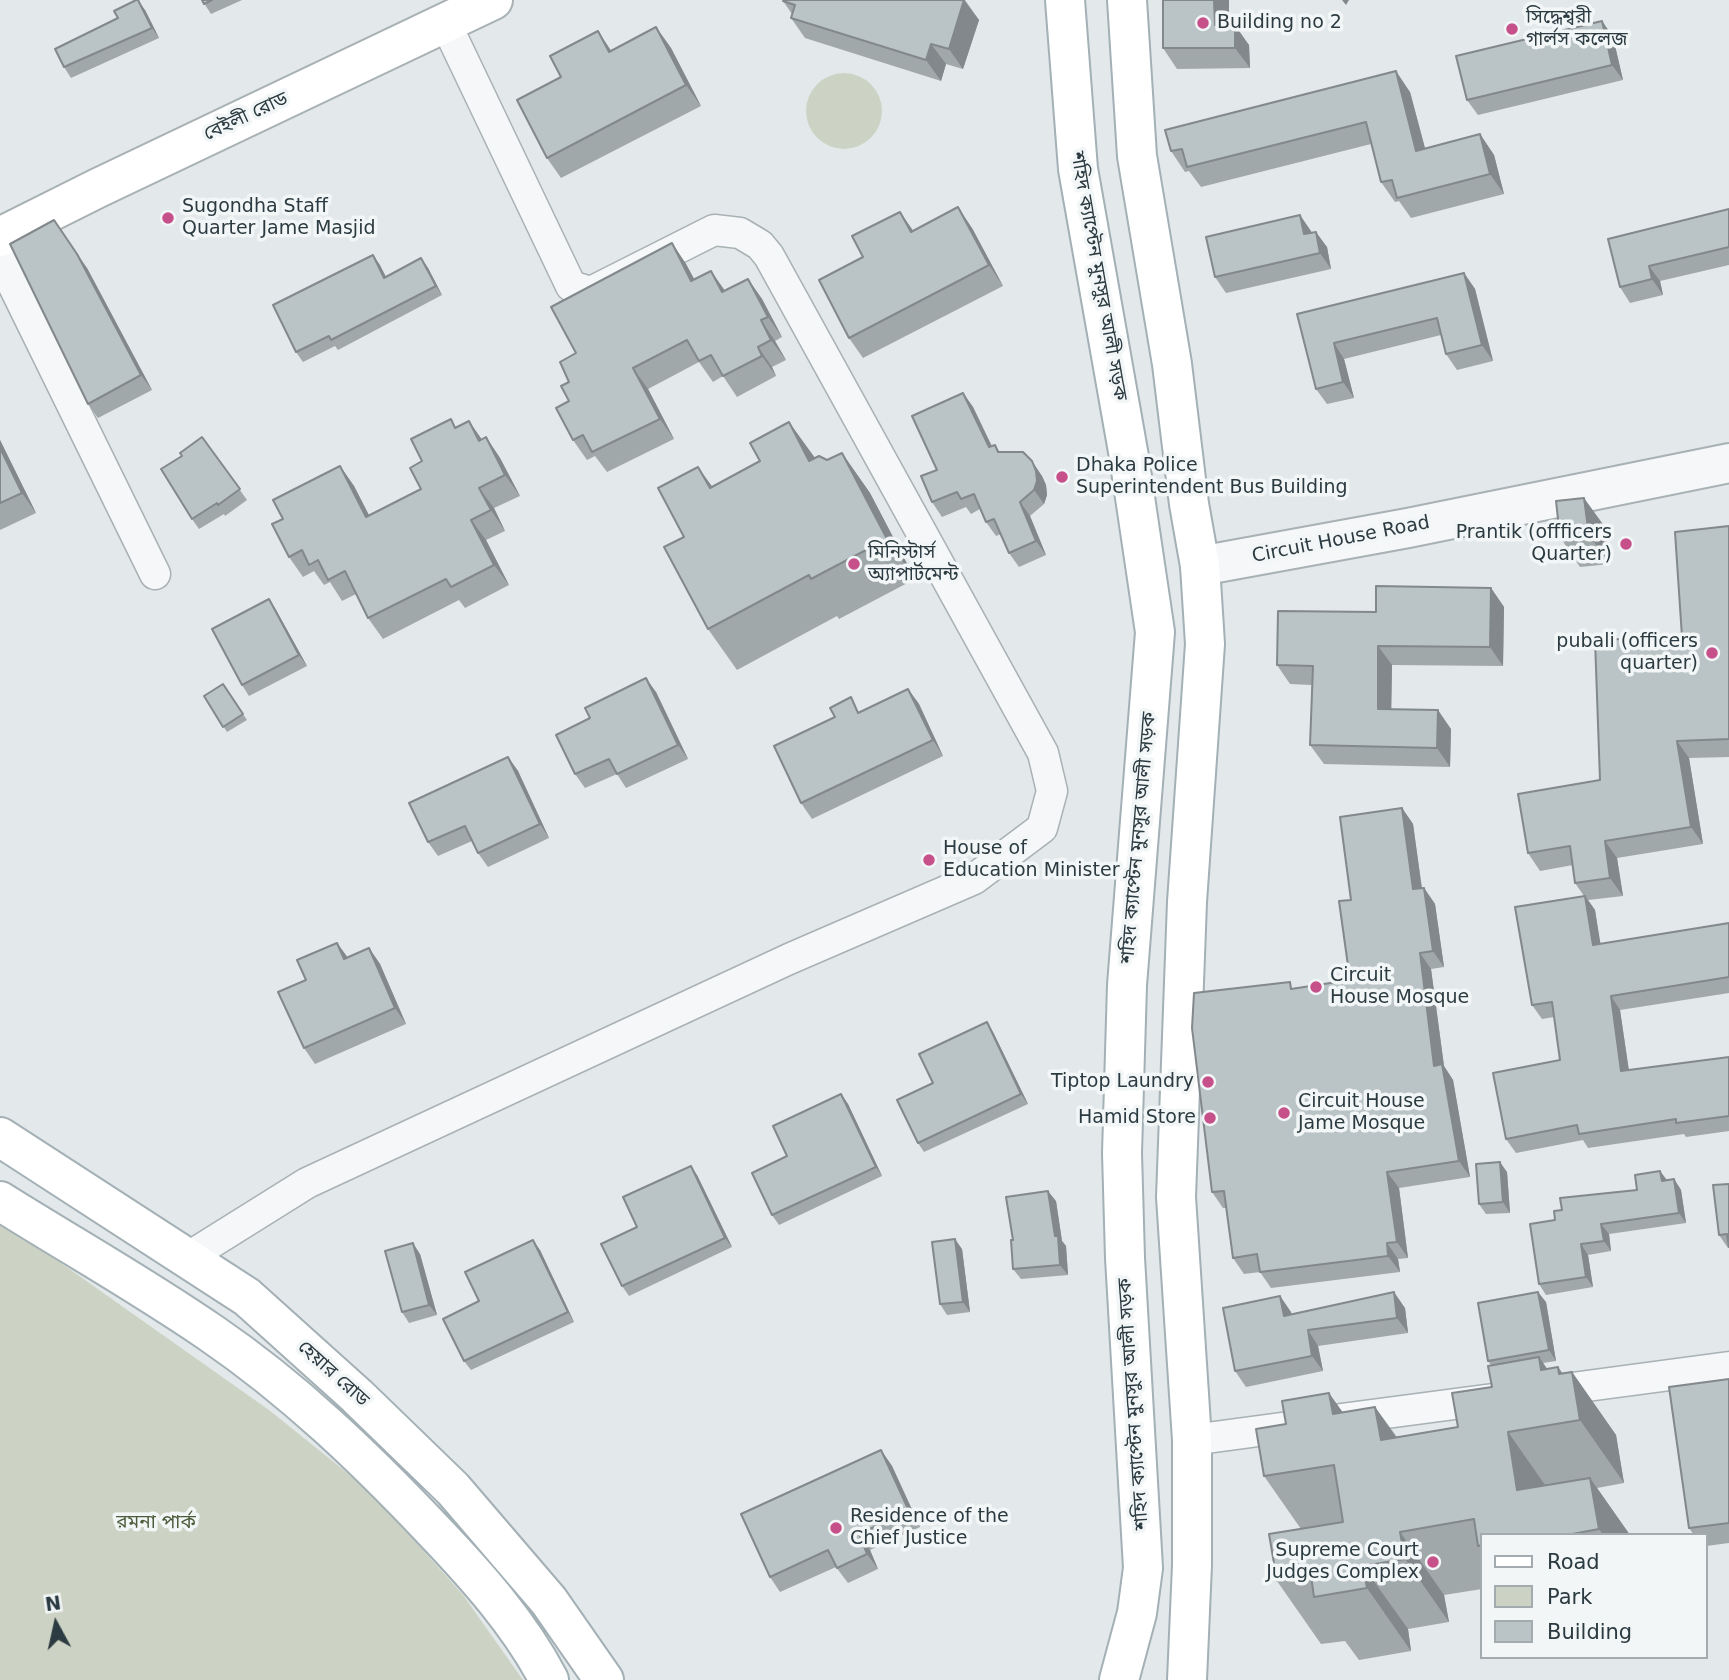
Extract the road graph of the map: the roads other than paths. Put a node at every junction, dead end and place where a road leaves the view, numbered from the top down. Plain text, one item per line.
1 (493, 0) edge
2 (1065, 0) edge
3 (1127, 0) edge
4 (445, 22) junction
5 (0, 237) edge
6 (0, 258) edge
7 (1729, 463) edge
8 (1200, 566) junction
9 (155, 574) dead end
10 (6, 1152) edge
11 (0, 1200) edge
12 (187, 1258) junction
13 (1729, 1367) edge
14 (1192, 1440) junction
15 (1192, 1565) junction
16 (550, 1680) edge
17 (604, 1680) edge
18 (1119, 1680) edge
19 (1187, 1680) edge
20 (1210, 1680) edge

1 - 4 main road, বেইলী রোড
2 - 18 main road, শহিদ ক্যাপ্টেন মুনসুর আলী সড়ক
3 - 8 main road
4 - 5 main road, বেইলী রোড
4 - 12 street
6 - 9 street
7 - 8 street, Circuit House Road
8 - 14 main road
10 - 12 main road, হেয়ার রোড
11 - 16 main road
12 - 17 main road, হেয়ার রোড
13 - 14 street
14 - 15 main road
15 - 19 main road
15 - 20 main road

